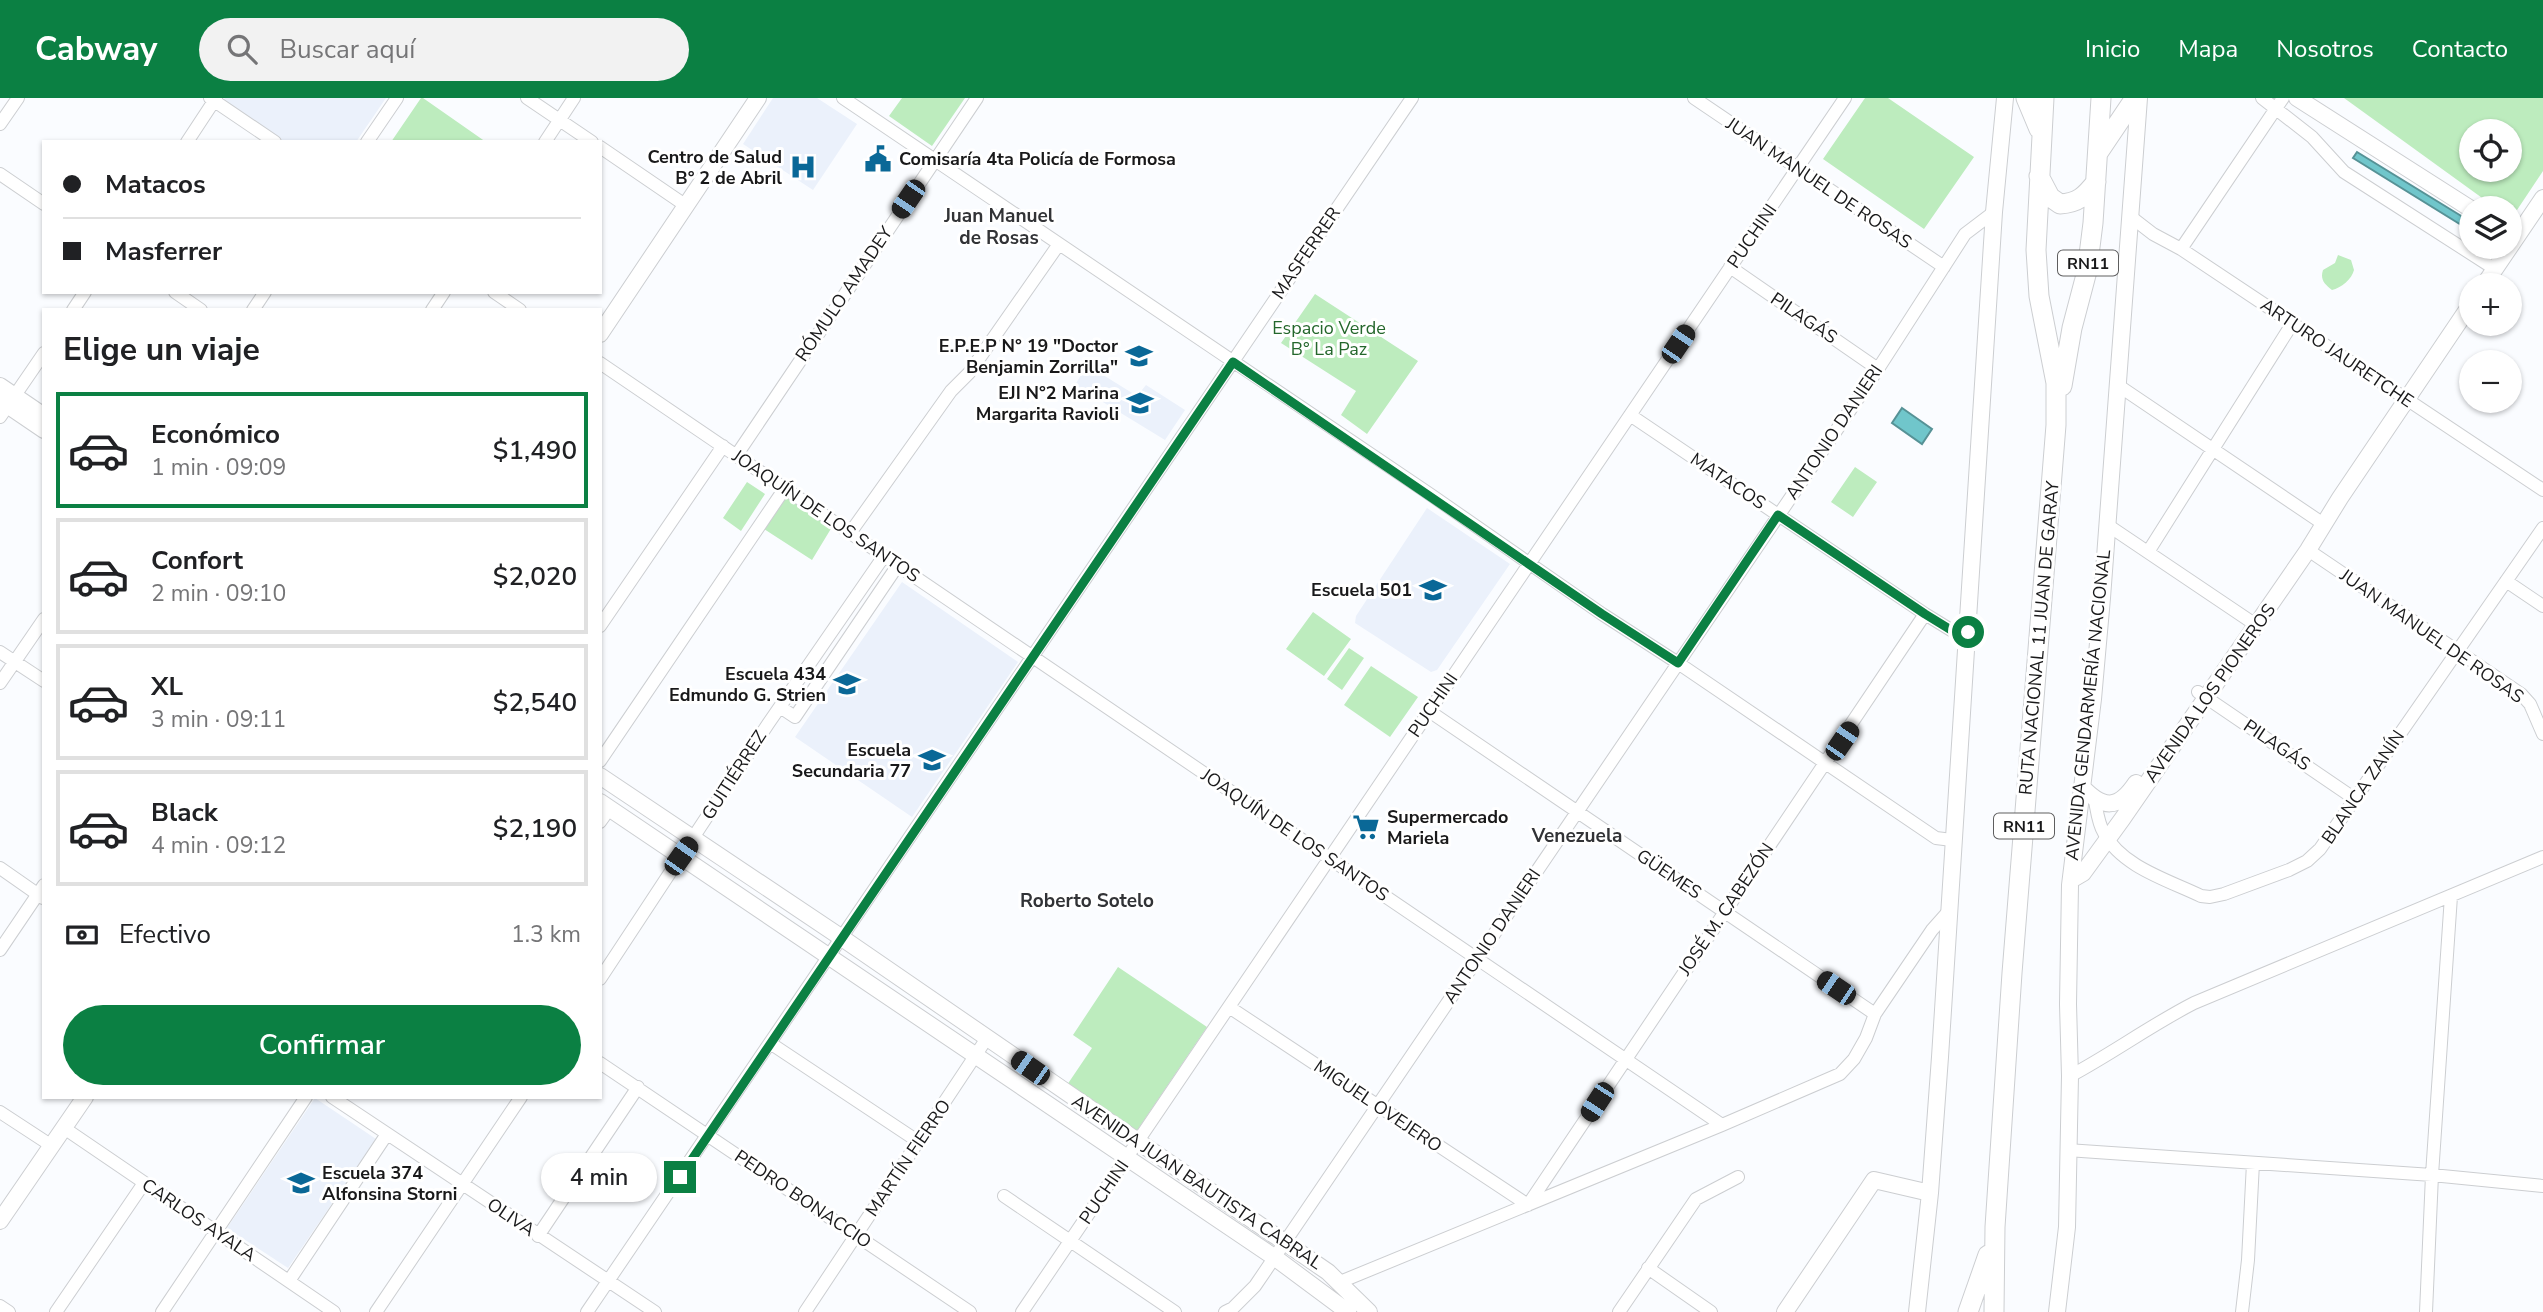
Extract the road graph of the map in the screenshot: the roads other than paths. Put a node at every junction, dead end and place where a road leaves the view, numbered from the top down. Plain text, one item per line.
1 (18, 98) edge
2 (397, 98) edge
3 (527, 98) edge
4 (574, 98) edge
5 (758, 98) edge
6 (843, 98) edge
7 (977, 98) edge
8 (1412, 98) edge
9 (1694, 98) edge
10 (1845, 98) edge
11 (2005, 98) edge
12 (2026, 98) edge
13 (2044, 98) edge
14 (2101, 98) edge
15 (2137, 98) edge
16 (2262, 98) edge
17 (2297, 98) edge
18 (214, 99) edge
19 (2280, 103) edge
20 (560, 120) junction
21 (0, 124) edge
22 (2041, 135) junction
23 (188, 140) edge
24 (272, 140) edge
25 (368, 140) edge
26 (546, 140) edge
27 (589, 140) edge
28 (602, 148) edge
29 (2098, 154) junction
30 (934, 160) junction
31 (1797, 168) junction
32 (0, 174) edge
33 (2039, 175) junction
34 (2096, 182) junction
35 (2543, 198) edge
36 (2459, 201) edge
37 (42, 203) edge
38 (685, 205) junction
39 (1994, 212) junction
40 (2132, 217) junction
41 (2522, 225) edge
42 (1059, 244) junction
43 (2181, 249) junction
44 (2501, 259) edge
45 (1944, 267) junction
46 (1730, 268) junction
47 (2495, 270) junction
48 (2493, 273) edge
49 (178, 294) edge
50 (497, 294) edge
51 (198, 308) edge
52 (517, 308) edge
53 (2459, 322) edge
54 (2292, 324) junction
55 (602, 331) edge
56 (42, 356) edge
57 (1233, 362) junction
58 (602, 364) edge
59 (1878, 369) junction
60 (2116, 384) junction
61 (0, 386) edge
62 (2407, 400) junction
63 (6, 405) edge
64 (42, 415) edge
65 (1630, 415) junction
66 (2056, 425) junction
67 (42, 429) edge
68 (723, 446) junction
69 (2212, 449) junction
70 (736, 456) junction
71 (785, 488) junction
72 (2543, 490) edge
73 (1778, 515) junction
74 (2320, 522) junction
75 (2106, 524) junction
76 (2543, 528) edge
77 (850, 533) junction
78 (2308, 550) junction
79 (2148, 552) junction
80 (884, 556) junction
81 (1530, 564) junction
82 (898, 565) junction
83 (2506, 581) junction
84 (2543, 606) edge
85 (1925, 614) junction
86 (42, 622) edge
87 (2252, 622) junction
88 (602, 623) edge
89 (1968, 632) junction
90 (2456, 651) junction
91 (0, 652) edge
92 (1032, 657) junction
93 (15, 662) junction
94 (1678, 663) junction
95 (42, 680) edge
96 (0, 683) edge
97 (2202, 695) junction
98 (780, 707) junction
99 (1429, 711) junction
100 (2543, 734) edge
101 (602, 758) edge
102 (1827, 763) junction
103 (602, 777) edge
104 (2082, 788) junction
105 (2355, 799) junction
106 (2095, 801) junction
107 (603, 811) edge
108 (1577, 812) junction
109 (693, 838) junction
110 (1952, 840) junction
111 (2108, 840) junction
112 (681, 856) junction
113 (2543, 857) edge
114 (1329, 858) junction
115 (0, 868) edge
116 (2070, 880) junction
117 (42, 892) edge
118 (2451, 896) junction
119 (1725, 912) junction
120 (1948, 912) junction
121 (842, 938) junction
122 (0, 950) edge
123 (829, 956) junction
124 (1477, 959) junction
125 (602, 976) edge
126 (1229, 1007) junction
127 (1875, 1014) junction
128 (987, 1038) junction
129 (770, 1043) junction
130 (976, 1056) junction
131 (1625, 1059) junction
132 (602, 1064) edge
133 (2070, 1076) junction
134 (638, 1087) junction
135 (84, 1099) edge
136 (305, 1099) edge
137 (335, 1099) edge
138 (520, 1099) edge
139 (1378, 1105) junction
140 (0, 1112) edge
141 (1722, 1125) junction
142 (64, 1128) junction
143 (387, 1134) junction
144 (708, 1135) junction
145 (919, 1142) junction
146 (1137, 1142) junction
147 (52, 1146) junction
148 (2067, 1150) junction
149 (1126, 1158) junction
150 (2253, 1163) junction
151 (2432, 1175) junction
152 (1738, 1177) dead end
153 (144, 1183) junction
154 (463, 1185) junction
155 (2543, 1185) edge
156 (1930, 1194) junction
157 (1004, 1196) dead end
158 (1528, 1205) junction
159 (0, 1222) edge
160 (1995, 1227) junction
161 (216, 1232) junction
162 (538, 1236) junction
163 (856, 1236) junction
164 (1070, 1242) junction
165 (1285, 1242) junction
166 (1274, 1257) junction
167 (1648, 1268) junction
168 (609, 1280) junction
169 (289, 1281) junction
170 (1340, 1282) junction
171 (0, 1306) edge
172 (9, 1312) edge
173 (56, 1312) edge
174 (162, 1312) edge
175 (334, 1312) edge
176 (376, 1312) edge
177 (587, 1312) edge
178 (655, 1312) edge
179 (805, 1312) edge
180 (970, 1312) edge
181 (1022, 1312) edge
182 (1175, 1312) edge
183 (1225, 1312) edge
184 (1348, 1312) edge
185 (1369, 1312) edge
186 (1619, 1312) edge
187 (1711, 1312) edge
188 (1785, 1312) edge
189 (1917, 1312) edge
190 (1968, 1312) edge
191 (1994, 1312) edge
192 (2057, 1312) edge
193 (2242, 1312) edge
194 (2426, 1312) edge

1 - 21 street
2 - 25 street
3 - 20 street
4 - 20 street
5 - 38 main road
6 - 30 street
7 - 30 street, RÓMULO AMADEY
8 - 57 street, MASFERRER
9 - 31 street, JUAN MANUEL DE ROSAS
10 - 31 street, PUCHINI
11 - 39 main road
12 - 22 highway
13 - 22 highway, RUTA NACIONAL 11 JUAN DE GARAY / RN11
14 - 29 highway, RUTA NACIONAL 11 JUAN DE GARAY / RN11
15 - 29 highway
15 - 40 main road, AVENIDA GENDARMERÍA NACIONAL
16 - 19 street
17 - 36 main road
18 - 23 street
18 - 24 street
19 - 43 street
19 - 47 street
20 - 26 street
20 - 27 street
22 - 33 highway, RUTA NACIONAL 11 JUAN DE GARAY / RN11
28 - 38 street
29 - 34 highway, RUTA NACIONAL 11 JUAN DE GARAY / RN11
30 - 42 street
30 - 70 street, RÓMULO AMADEY
31 - 45 street, JUAN MANUEL DE ROSAS
31 - 46 street, PUCHINI
32 - 37 street
33 - 34 highway
33 - 66 highway, RUTA NACIONAL 11 JUAN DE GARAY / RN11
34 - 66 highway, RUTA NACIONAL 11 JUAN DE GARAY / RN11
35 - 41 main road
38 - 55 main road
39 - 45 street, ANTONIO DANIERI
39 - 89 main road
40 - 43 street, ARTURO JAURETCHE
40 - 60 main road, AVENIDA GENDARMERÍA NACIONAL
42 - 57 street
42 - 77 street
43 - 54 street, ARTURO JAURETCHE
44 - 47 main road
45 - 59 street, ANTONIO DANIERI
46 - 59 street, PILAGÁS
46 - 65 street, PUCHINI
47 - 48 main road
49 - 51 street
50 - 52 street
53 - 62 main road, AVENIDA LOS PIONEROS
54 - 62 street, ARTURO JAURETCHE
54 - 69 street
56 - 63 street
57 - 81 street
57 - 92 street, MASFERRER
58 - 68 street, JOAQUÍN DE LOS SANTOS
59 - 73 street, ANTONIO DANIERI
60 - 69 street
60 - 75 main road, AVENIDA GENDARMERÍA NACIONAL
61 - 63 main road
62 - 72 street, ARTURO JAURETCHE
62 - 74 main road, AVENIDA LOS PIONEROS
63 - 64 main road
63 - 67 main road
65 - 73 street, MATACOS
65 - 81 street, PUCHINI
66 - 160 highway, RUTA NACIONAL 11 JUAN DE GARAY / RN11
68 - 70 street, JOAQUÍN DE LOS SANTOS
68 - 88 street
69 - 74 street
69 - 79 street
70 - 71 street, JOAQUÍN DE LOS SANTOS
71 - 77 street, JOAQUÍN DE LOS SANTOS
71 - 101 street
73 - 85 street, MATACOS
73 - 94 street, ANTONIO DANIERI
74 - 78 main road, AVENIDA LOS PIONEROS
74 - 87 main road, AVENIDA LOS PIONEROS
75 - 79 street
75 - 104 main road, AVENIDA GENDARMERÍA NACIONAL
76 - 83 street, BLANCA ZANÍN
77 - 80 street, JOAQUÍN DE LOS SANTOS
78 - 87 main road, AVENIDA LOS PIONEROS
78 - 90 street, JUAN MANUEL DE ROSAS
79 - 87 street
80 - 82 street, JOAQUÍN DE LOS SANTOS
80 - 98 street, GUITIÉRREZ
81 - 94 street
81 - 99 street, PUCHINI
82 - 92 street, JOAQUÍN DE LOS SANTOS
82 - 98 street
83 - 84 street
83 - 90 street, BLANCA ZANÍN
85 - 89 street, MATACOS
85 - 102 street, JOSÉ M. CABEZÓN
86 - 93 street
87 - 97 main road, AVENIDA LOS PIONEROS
89 - 110 main road
90 - 100 street, JUAN MANUEL DE ROSAS
90 - 105 street, BLANCA ZANÍN
91 - 93 street
92 - 114 street, JOAQUÍN DE LOS SANTOS
92 - 121 street, MASFERRER
93 - 95 street
93 - 96 street
94 - 102 street
94 - 108 street, ANTONIO DANIERI
97 - 105 street, PILAGÁS
97 - 106 main road, AVENIDA LOS PIONEROS
97 - 111 main road, AVENIDA LOS PIONEROS
98 - 109 street, GUITIÉRREZ
99 - 108 street, GÜEMES
99 - 114 street, PUCHINI
102 - 110 street
102 - 119 street, JOSÉ M. CABEZÓN
103 - 109 main road, AVENIDA JUAN BAUTISTA CABRAL
104 - 106 main road
104 - 116 main road, AVENIDA GENDARMERÍA NACIONAL
105 - 111 street, BLANCA ZANÍN
106 - 111 street
107 - 112 main road, AVENIDA JUAN BAUTISTA CABRAL
108 - 119 street, GÜEMES
108 - 124 street, ANTONIO DANIERI
109 - 112 street, GUITIÉRREZ
109 - 121 main road, AVENIDA JUAN BAUTISTA CABRAL
110 - 120 main road
111 - 116 main road, AVENIDA LOS PIONEROS
112 - 123 main road, AVENIDA JUAN BAUTISTA CABRAL
112 - 125 street, GUITIÉRREZ
113 - 118 street
114 - 124 street, JOAQUÍN DE LOS SANTOS
114 - 126 street, PUCHINI
115 - 117 street
116 - 133 main road, AVENIDA GENDARMERÍA NACIONAL
117 - 122 street
118 - 133 street
118 - 151 street
119 - 127 street, GÜEMES
119 - 131 street, JOSÉ M. CABEZÓN
120 - 127 street
120 - 156 main road
121 - 123 street, MASFERRER
121 - 128 main road, AVENIDA JUAN BAUTISTA CABRAL
123 - 129 street, MASFERRER
123 - 130 main road, AVENIDA JUAN BAUTISTA CABRAL
124 - 131 street, JOAQUÍN DE LOS SANTOS
124 - 139 street, ANTONIO DANIERI
126 - 139 street, MIGUEL OVEJERO
126 - 146 street, PUCHINI
127 - 141 street
128 - 130 street, MARTÍN FIERRO
128 - 146 main road, AVENIDA JUAN BAUTISTA CABRAL
129 - 144 street, MASFERRER
129 - 145 street
130 - 145 street, MARTÍN FIERRO
130 - 149 main road, AVENIDA JUAN BAUTISTA CABRAL
131 - 141 street, JOAQUÍN DE LOS SANTOS
131 - 158 street, JOSÉ M. CABEZÓN
132 - 134 street, PEDRO BONACCIO
133 - 148 main road, AVENIDA GENDARMERÍA NACIONAL
134 - 144 street, PEDRO BONACCIO
134 - 162 street
135 - 142 main road
136 - 161 street
137 - 143 street, OLIVA
138 - 154 street
139 - 158 street, MIGUEL OVEJERO
139 - 165 street, ANTONIO DANIERI
140 - 147 street
141 - 158 street
142 - 147 main road
142 - 153 street, CARLOS AYALA
143 - 154 street, OLIVA
143 - 169 street
144 - 163 street, PEDRO BONACCIO
144 - 168 street, MASFERRER
145 - 163 street, MARTÍN FIERRO
146 - 149 street, PUCHINI
146 - 165 main road, AVENIDA JUAN BAUTISTA CABRAL
147 - 159 main road
148 - 150 street
148 - 192 main road, AVENIDA GENDARMERÍA NACIONAL
149 - 164 street, PUCHINI
149 - 166 main road, AVENIDA JUAN BAUTISTA CABRAL
150 - 151 street
150 - 193 street
151 - 155 street
151 - 194 street
152 - 167 street
153 - 161 street, CARLOS AYALA
153 - 173 street
154 - 162 street, OLIVA
154 - 176 street
156 - 188 main road
156 - 189 main road
157 - 164 street
158 - 170 street
160 - 190 highway, RUTA NACIONAL 11 JUAN DE GARAY / RN11
160 - 191 highway, RUTA NACIONAL 11 JUAN DE GARAY / RN11
161 - 169 street, CARLOS AYALA
161 - 174 street
162 - 168 street, OLIVA
163 - 179 street, MARTÍN FIERRO
163 - 180 street, PEDRO BONACCIO
164 - 181 street, PUCHINI
164 - 182 street
165 - 166 street, ANTONIO DANIERI
165 - 170 main road, AVENIDA JUAN BAUTISTA CABRAL
166 - 183 street, ANTONIO DANIERI
166 - 184 main road, AVENIDA JUAN BAUTISTA CABRAL
167 - 186 street
167 - 187 street
168 - 177 street, MASFERRER
168 - 178 street, OLIVA
169 - 175 street, CARLOS AYALA
170 - 185 main road, AVENIDA JUAN BAUTISTA CABRAL
171 - 172 street

